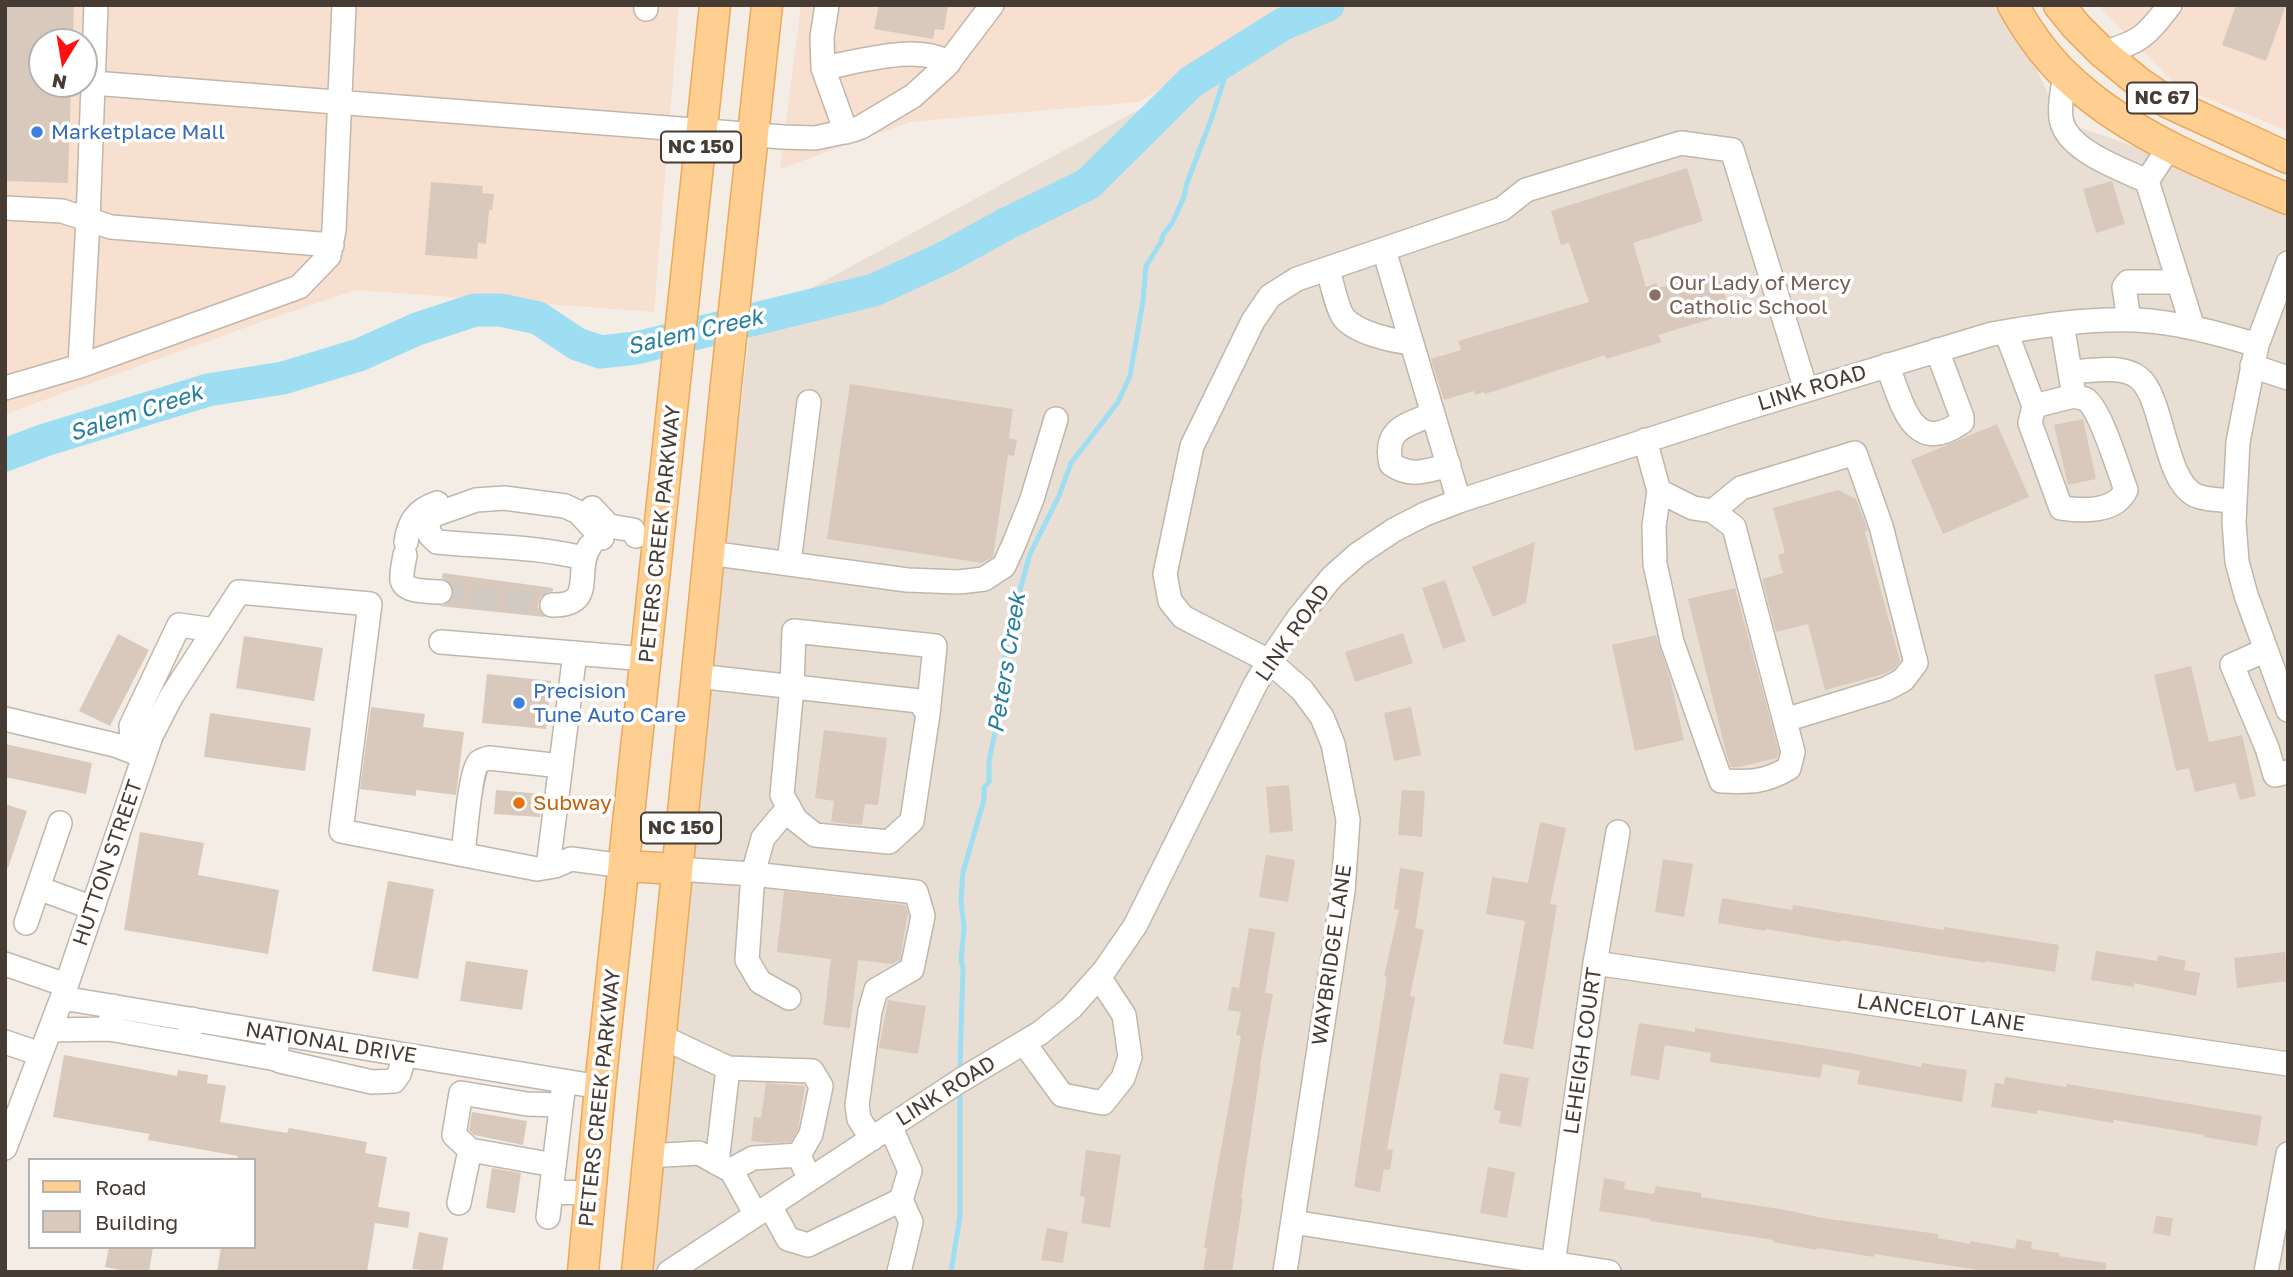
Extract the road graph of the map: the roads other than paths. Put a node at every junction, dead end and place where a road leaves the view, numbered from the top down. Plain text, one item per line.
1 (96, 5) edge
2 (344, 5) edge
3 (715, 5) edge
4 (767, 5) edge
5 (827, 5) edge
6 (2013, 5) edge
7 (2059, 5) edge
8 (2170, 5) edge
9 (980, 10) edge
10 (95, 28) edge
11 (2103, 53) junction
12 (949, 63) junction
13 (823, 68) junction
14 (2065, 74) junction
15 (98, 83) edge
16 (92, 98) edge
17 (341, 102) junction
18 (703, 130) junction
19 (846, 132) junction
20 (753, 135) junction
21 (2170, 146) junction
22 (2288, 158) edge
23 (2147, 181) junction
24 (2288, 199) edge
25 (5, 208) edge
26 (88, 220) junction
27 (332, 246) junction
28 (1384, 250) junction
29 (2288, 263) edge
30 (1328, 269) junction
31 (2179, 282) junction
32 (2281, 302) edge
33 (2129, 320) junction
34 (2063, 324) junction
35 (2193, 328) junction
36 (2006, 332) junction
37 (1412, 344) junction
38 (1937, 350) junction
39 (2255, 356) junction
40 (1887, 365) junction
41 (79, 366) junction
42 (2071, 372) junction
43 (2288, 378) edge
44 (5, 388) edge
45 (1806, 390) junction
46 (2074, 396) junction
47 (809, 402) dead end
48 (2034, 406) junction
49 (1433, 414) junction
50 (1056, 419) dead end
51 (1644, 440) junction
52 (1448, 464) junction
53 (1658, 491) junction
54 (1460, 500) junction
55 (2235, 501) junction
56 (1713, 511) junction
57 (602, 538) junction
58 (647, 538) junction
59 (709, 553) junction
60 (583, 558) junction
61 (789, 564) junction
62 (440, 592) tunnel mouth
63 (552, 604) tunnel mouth
64 (214, 630) junction
65 (440, 642) dead end
66 (2266, 650) junction
67 (575, 653) junction
68 (646, 659) junction
69 (1269, 661) junction
70 (697, 676) junction
71 (792, 687) junction
72 (2288, 710) edge
73 (928, 714) junction
74 (5, 719) edge
75 (1785, 720) junction
76 (139, 755) junction
77 (561, 766) junction
78 (2288, 772) edge
79 (789, 807) junction
80 (60, 824) dead end
81 (1618, 832) dead end
82 (463, 854) junction
83 (624, 866) junction
84 (548, 867) junction
85 (677, 869) junction
86 (752, 874) junction
87 (38, 888) junction
88 (93, 908) junction
89 (26, 923) dead end
90 (1595, 963) junction
91 (5, 964) edge
92 (1099, 977) junction
93 (64, 991) junction
94 (789, 998) dead end
95 (113, 1006) junction
96 (192, 1019) junction
97 (109, 1029) junction
98 (50, 1030) junction
99 (278, 1034) junction
100 (660, 1036) junction
101 (5, 1042) edge
102 (188, 1043) junction
103 (1024, 1043) junction
104 (40, 1054) junction
105 (405, 1055) junction
106 (276, 1059) junction
107 (2288, 1064) edge
108 (467, 1065) junction
109 (728, 1068) junction
110 (564, 1081) junction
111 (600, 1087) junction
112 (461, 1093) junction
113 (561, 1105) junction
114 (881, 1133) junction
115 (5, 1148) edge
116 (470, 1150) junction
117 (2288, 1154) edge
118 (799, 1155) junction
119 (648, 1156) junction
120 (554, 1165) junction
121 (724, 1167) junction
122 (809, 1180) junction
123 (551, 1192) junction
124 (590, 1193) junction
125 (901, 1200) junction
126 (459, 1203) dead end
127 (763, 1210) junction
128 (548, 1217) dead end
129 (1293, 1222) junction
130 (1553, 1268) edge
131 (583, 1272) edge
132 (637, 1272) edge
133 (669, 1272) edge
134 (899, 1272) edge
135 (1285, 1272) edge
136 (1609, 1272) edge
137 (2266, 1272) edge

1 - 10 street
2 - 17 street
3 - 18 main road, PETERS CREEK PARKWAY / NC 150
4 - 20 main road, NC 150
5 - 13 street
6 - 14 main road, NC 67
7 - 11 main road, NC 67
8 - 11 street
9 - 12 street
11 - 22 main road, NC 67
12 - 13 street
12 - 19 street
13 - 19 street
14 - 21 main road, NC 67
14 - 23 street
15 - 17 street
16 - 26 street
17 - 18 street
17 - 27 street
18 - 20 street
18 - 58 main road, PETERS CREEK PARKWAY / NC 150
19 - 20 street
20 - 59 main road, NC 150
21 - 23 street
21 - 24 main road, NC 67
23 - 31 street
25 - 26 street
26 - 27 street
26 - 41 street
27 - 41 street
28 - 30 street, WAYBRIDGE LANE
28 - 37 street
28 - 45 street, WAYBRIDGE LANE
29 - 32 street
30 - 37 street
30 - 69 street, WAYBRIDGE LANE
31 - 33 street
31 - 35 street
32 - 39 street
33 - 34 street, LINK ROAD
33 - 35 street, LINK ROAD
34 - 36 street, LINK ROAD
34 - 42 street
35 - 39 street, LINK ROAD
36 - 38 street, LINK ROAD
36 - 48 street
37 - 49 street
38 - 40 street, LINK ROAD
38 - 40 street
39 - 43 street, LINK ROAD
39 - 55 street
40 - 45 street, LINK ROAD
41 - 44 street
42 - 46 street
42 - 55 street
45 - 51 street, LINK ROAD
46 - 48 street
46 - 48 street
47 - 61 street
49 - 52 street
49 - 52 street
50 - 61 street
51 - 53 street
51 - 54 street, LINK ROAD
52 - 54 street
53 - 56 street
53 - 75 street
54 - 69 street, LINK ROAD
55 - 66 street
56 - 75 street
56 - 75 street
57 - 58 street
57 - 60 street
57 - 60 street
58 - 62 street
58 - 68 main road, PETERS CREEK PARKWAY / NC 150
59 - 61 street
59 - 70 main road, NC 150
60 - 63 street
64 - 76 street, HUTTON STREET
64 - 76 street
64 - 82 street, HUTTON STREET
65 - 67 street
66 - 72 street
66 - 78 street
67 - 68 street
67 - 77 street
68 - 83 main road, PETERS CREEK PARKWAY / NC 150
69 - 92 street, LINK ROAD
69 - 129 street, WAYBRIDGE LANE
70 - 71 street
70 - 85 main road, NC 150
71 - 73 street
71 - 73 street
71 - 79 street
73 - 79 street
74 - 76 street
76 - 88 street, HUTTON STREET
77 - 82 street
77 - 84 street
79 - 86 street
80 - 87 street
81 - 90 street, LEHEIGH COURT
82 - 84 street
83 - 84 street
83 - 85 main road
83 - 111 main road, PETERS CREEK PARKWAY / NC 150
85 - 86 street
85 - 100 main road, NC 150
86 - 94 street
86 - 114 street
87 - 88 street
87 - 89 street
88 - 93 street, HUTTON STREET
90 - 107 street, LANCELOT LANE
90 - 130 street, LEHEIGH COURT
91 - 93 street, NATIONAL DRIVE
92 - 103 street, LINK ROAD
92 - 103 street
93 - 95 street, NATIONAL DRIVE
93 - 98 street, HUTTON STREET
95 - 96 street, NATIONAL DRIVE
95 - 97 street
96 - 99 street, NATIONAL DRIVE
96 - 102 street
97 - 98 street
97 - 102 street
98 - 104 street, HUTTON STREET
99 - 105 street, NATIONAL DRIVE
99 - 106 street
100 - 109 street
100 - 119 main road, NC 150
101 - 104 street
102 - 106 street
103 - 114 street, LINK ROAD
104 - 115 street, HUTTON STREET
105 - 106 street
105 - 108 street, NATIONAL DRIVE
108 - 110 street, NATIONAL DRIVE
108 - 112 street
109 - 118 street
109 - 121 street
110 - 111 street, NATIONAL DRIVE
110 - 113 street
111 - 124 main road, PETERS CREEK PARKWAY / NC 150
112 - 113 street
112 - 116 street
113 - 120 street
114 - 122 street, LINK ROAD
114 - 125 street
116 - 120 street
116 - 126 street
117 - 137 street
118 - 121 street
118 - 122 street
119 - 121 street
119 - 132 main road, NC 150
120 - 123 street
121 - 127 street
122 - 127 street, LINK ROAD
123 - 124 street
123 - 128 street
124 - 131 main road, PETERS CREEK PARKWAY / NC 150
125 - 127 street
125 - 134 street
127 - 133 street, LINK ROAD
129 - 130 street
129 - 135 street, WAYBRIDGE LANE
130 - 136 street

